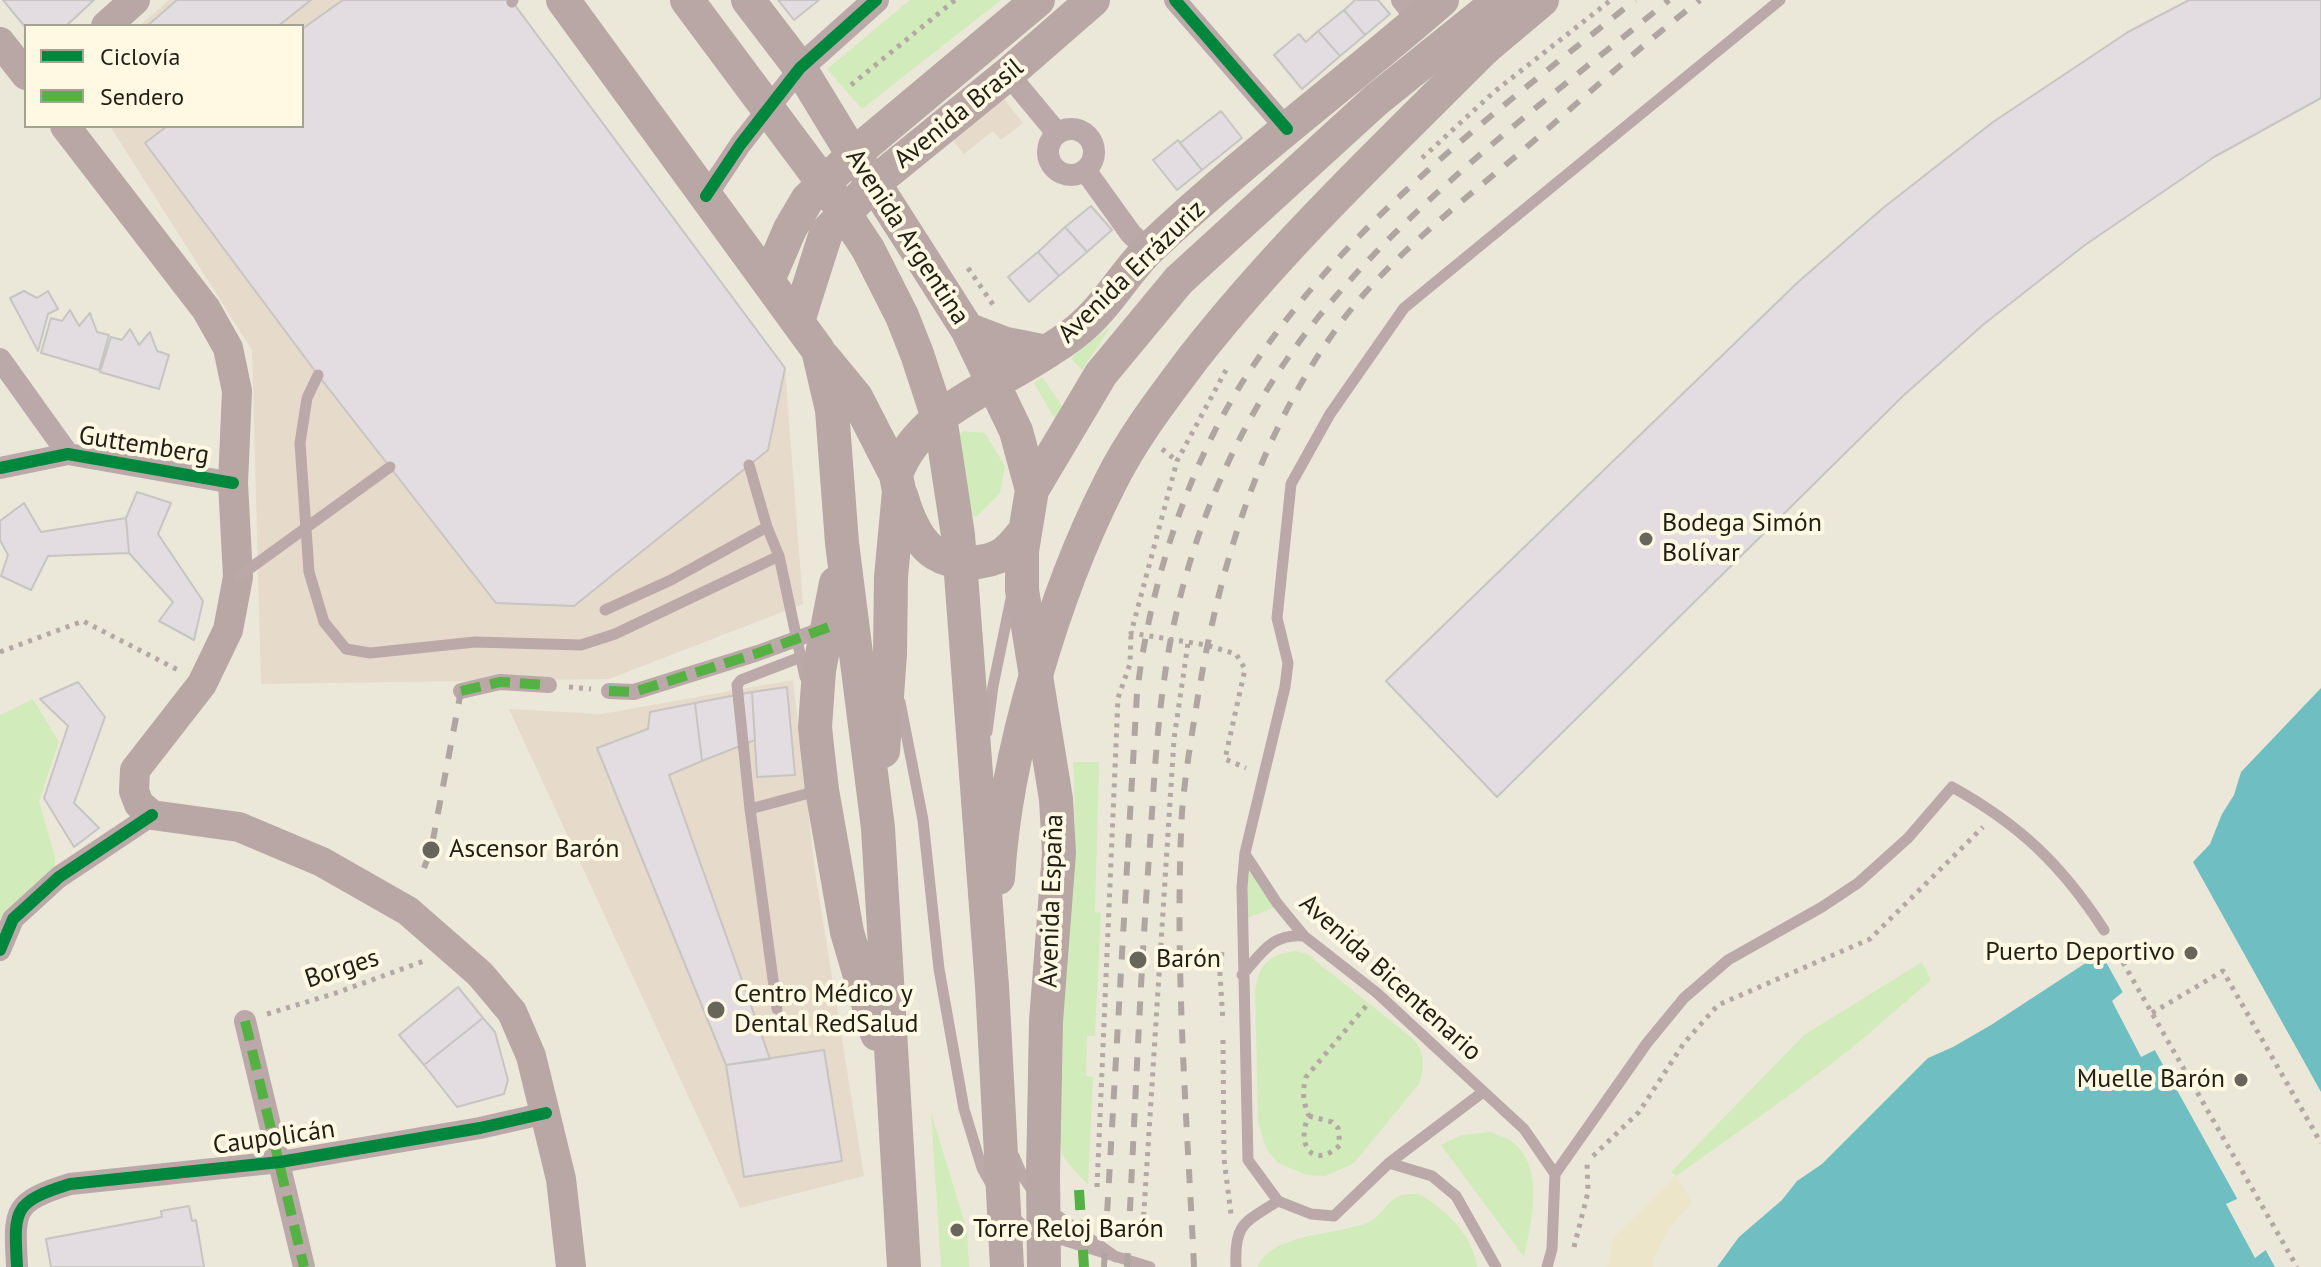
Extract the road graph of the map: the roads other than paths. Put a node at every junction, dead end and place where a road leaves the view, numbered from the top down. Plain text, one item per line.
1 (135, 0) edge
2 (563, 0) edge
3 (687, 0) edge
4 (748, 0) edge
5 (876, 0) edge
6 (1038, 0) edge
7 (1093, 0) edge
8 (1175, 0) edge
9 (1500, 0) edge
10 (1542, 0) edge
11 (1780, 0) edge
12 (1421, 7) edge
13 (108, 24) edge
14 (0, 42) edge
15 (800, 68) junction
16 (24, 72) edge
17 (1008, 74) junction
18 (67, 128) edge
19 (1287, 129) junction
20 (1057, 133) junction
21 (853, 155) junction
22 (1085, 170) junction
23 (874, 183) junction
24 (706, 196) junction
25 (1148, 250) junction
26 (768, 280) junction
27 (798, 321) junction
28 (967, 329) junction
29 (818, 350) junction
30 (1047, 352) junction
31 (0, 359) edge
32 (318, 375) dead end
33 (994, 381) junction
34 (68, 454) junction
35 (749, 465) dead end
36 (390, 467) dead end
37 (0, 468) edge
38 (233, 483) junction
39 (898, 483) junction
40 (1032, 490) junction
41 (767, 527) junction
42 (1023, 541) junction
43 (842, 543) junction
44 (779, 556) junction
45 (238, 577) junction
46 (605, 610) dead end
47 (829, 627) junction
48 (799, 649) junction
49 (890, 654) junction
50 (549, 685) road end
51 (461, 691) dead end
52 (609, 691) road end
53 (815, 727) junction
54 (822, 790) junction
55 (750, 809) junction
56 (152, 815) junction
57 (878, 828) junction
58 (1245, 853) junction
59 (973, 901) dead end
60 (2104, 930) road end
61 (1304, 936) junction
62 (0, 950) edge
63 (1242, 975) junction
64 (986, 997) junction
65 (777, 1009) dead end
66 (245, 1021) road end
67 (894, 1091) junction
68 (1483, 1092) junction
69 (546, 1113) junction
70 (280, 1162) junction
71 (1389, 1163) junction
72 (1555, 1174) junction
73 (1278, 1201) junction
74 (1116, 1257) junction
75 (1236, 1266) edge
76 (17, 1267) edge
77 (304, 1267) edge
78 (571, 1267) edge
79 (904, 1267) edge
80 (1007, 1267) edge
81 (1044, 1267) edge
82 (1150, 1267) edge
83 (1496, 1267) edge
84 (1547, 1267) edge

1 - 13 main road
2 - 24 main road
3 - 64 main road, bridge
4 - 15 main road, Avenida Argentina
5 - 15 street
6 - 21 main road, Avenida Brasil
7 - 17 main road, Avenida Brasil
8 - 19 street
9 - 40 main road, Avenida Errázuriz
10 - 64 main road, bridge
11 - 58 lane
12 - 19 main road, Avenida Errázuriz
14 - 16 main road
15 - 21 main road, Avenida Argentina
15 - 24 street
17 - 20 street
17 - 23 main road, Avenida Brasil
18 - 38 main road
19 - 25 main road, Avenida Errázuriz
20 - 22 street
20 - 22 street
21 - 23 main road, Avenida Argentina
21 - 26 main road, Avenida Brasil
22 - 25 street
23 - 27 main road, Avenida Brasil
23 - 28 main road, Avenida Argentina
24 - 26 main road
25 - 30 main road, Avenida Errázuriz
26 - 27 main road
27 - 29 main road
28 - 30 main road
28 - 33 main road, Avenida Argentina
29 - 39 main road
29 - 43 main road
30 - 33 main road, Avenida Errázuriz
31 - 34 street
32 - 44 lane
33 - 39 main road, Avenida Errázuriz
33 - 40 main road, Avenida Argentina
34 - 37 street, Guttemberg
34 - 38 street, Guttemberg
35 - 41 lane
36 - 45 lane, bridge
38 - 45 main road
39 - 42 main road
39 - 49 main road
40 - 42 main road, Avenida España
41 - 44 lane
41 - 46 lane
42 - 59 lane
42 - 81 main road, Avenida España, bridge
43 - 47 main road
43 - 57 main road
44 - 48 lane
45 - 56 main road
47 - 48 street
47 - 53 main road
48 - 52 street
48 - 53 lane
48 - 55 lane
49 - 57 main road
49 - 74 lane
50 - 51 street
53 - 54 main road
54 - 55 lane
54 - 67 main road
55 - 65 lane
56 - 62 street
56 - 69 main road
57 - 67 main road
58 - 61 lane, Avenida Bicentenario
58 - 63 lane
60 - 72 lane
61 - 63 lane
61 - 68 lane, Avenida Bicentenario
63 - 73 lane
64 - 74 lane
64 - 80 main road, bridge
66 - 70 street
67 - 79 main road
68 - 71 lane, Avenida Bicentenario
68 - 72 lane, Avenida Bicentenario
69 - 70 street, Caupolicán
69 - 78 main road
70 - 76 street, Caupolicán
70 - 77 street
71 - 73 lane, Avenida Bicentenario
71 - 83 lane
72 - 84 lane
73 - 75 lane
74 - 82 lane

